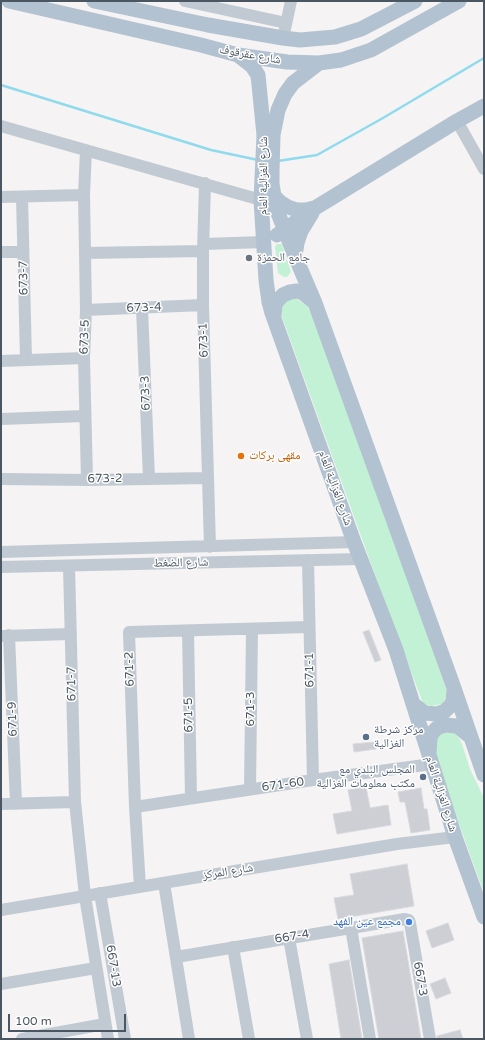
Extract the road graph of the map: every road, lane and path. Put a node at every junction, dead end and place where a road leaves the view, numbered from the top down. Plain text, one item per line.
1 (9, 1) edge
2 (94, 1) edge
3 (185, 1) edge
4 (291, 1) edge
5 (416, 1) edge
6 (459, 1) edge
7 (111, 3) edge
8 (401, 5) edge
9 (184, 20) junction
10 (377, 21) junction
11 (286, 23) junction
12 (208, 25) junction
13 (352, 32) junction
14 (283, 38) junction
15 (175, 39) junction
16 (386, 42) junction
17 (200, 45) junction
18 (358, 54) junction
19 (238, 55) junction
20 (319, 63) junction
21 (484, 106) edge
22 (457, 121) junction
23 (1, 126) edge
24 (86, 150) junction
25 (484, 169) edge
26 (205, 183) junction
27 (84, 195) junction
28 (1, 197) edge
29 (22, 197) junction
30 (268, 198) junction
31 (315, 208) junction
32 (284, 230) junction
33 (264, 242) junction
34 (203, 247) junction
35 (1, 252) edge
36 (23, 252) junction
37 (85, 253) junction
38 (297, 261) junction
39 (266, 273) junction
40 (315, 303) junction
41 (203, 305) junction
42 (142, 308) junction
43 (86, 310) junction
44 (274, 318) junction
45 (84, 358) junction
46 (26, 360) junction
47 (1, 361) edge
48 (85, 416) junction
49 (1, 419) edge
50 (208, 478) junction
51 (1, 479) edge
52 (149, 479) junction
53 (87, 480) junction
54 (354, 542) junction
55 (210, 547) junction
56 (152, 548) junction
57 (1, 552) edge
58 (361, 559) junction
59 (308, 560) junction
60 (152, 564) junction
61 (69, 566) junction
62 (1, 567) edge
63 (309, 628) junction
64 (252, 629) junction
65 (188, 631) junction
66 (71, 634) junction
67 (5, 636) edge
68 (454, 688) junction
69 (413, 704) junction
70 (472, 738) junction
71 (430, 759) junction
72 (484, 775) edge
73 (313, 780) junction
74 (250, 789) junction
75 (191, 798) junction
76 (75, 802) junction
77 (1, 804) edge
78 (16, 804) junction
79 (135, 807) junction
80 (455, 837) junction
81 (164, 883) junction
82 (140, 887) junction
83 (100, 893) junction
84 (85, 896) junction
85 (1, 910) edge
86 (484, 917) edge
87 (409, 920) joint
88 (351, 928) junction
89 (289, 938) junction
90 (233, 947) junction
91 (176, 957) junction
92 (96, 968) junction
93 (1, 984) edge
94 (105, 1024) junction
95 (22, 1039) edge
96 (108, 1039) edge
97 (125, 1039) edge
98 (189, 1039) edge
99 (249, 1039) edge
100 (307, 1039) edge
101 (370, 1039) edge
102 (430, 1039) edge

1 - 15 main road, شارع عقرقوف
2 - 7 main road, شارع عقرقوف
3 - 11 street
4 - 11 street
5 - 8 main road, شارع عقرقوف
6 - 16 main road, شارع عقرقوف
7 - 9 main road, شارع عقرقوف
8 - 10 main road, شارع عقرقوف
9 - 12 main road, شارع عقرقوف
9 - 15 main road
10 - 13 main road, شارع عقرقوف
10 - 16 main road
11 - 14 street
12 - 14 main road, شارع عقرقوف
12 - 17 main road
13 - 14 main road, شارع عقرقوف
13 - 18 main road
15 - 17 main road, شارع عقرقوف
16 - 18 main road, شارع عقرقوف
17 - 19 main road, شارع عقرقوف
18 - 20 main road, شارع عقرقوف
19 - 20 main road, شارع عقرقوف
19 - 30 main road, شارع الغزالية العام
20 - 30 main road, شارع الغزالية العام
21 - 22 main road
22 - 25 street
22 - 31 main road
23 - 24 street
24 - 26 street
24 - 27 street, 673-5
26 - 30 street
26 - 34 street, 673-1
27 - 29 street
27 - 37 street, 673-5
28 - 29 street
29 - 36 street, 673-7
30 - 31 main road
30 - 32 main road, شارع الغزالية العام
30 - 33 main road, شارع الغزالية العام
31 - 32 main road
31 - 38 main road
32 - 33 main road
32 - 38 main road, شارع الغزالية العام
33 - 34 street
33 - 39 main road, شارع الغزالية العام
34 - 37 street
34 - 41 street, 673-1
35 - 36 street
36 - 46 street, 673-7
37 - 43 street, 673-5
38 - 39 main road
38 - 40 main road, شارع الغزالية العام
39 - 44 main road, شارع الغزالية العام
40 - 44 main road
40 - 68 main road, شارع الغزالية العام
41 - 42 street, 673-4
41 - 50 street, 673-1
42 - 43 street, 673-4
42 - 52 street, 673-3
43 - 45 street, 673-5
44 - 54 main road, شارع الغزالية العام
45 - 46 street
45 - 48 street, 673-5
46 - 47 street
48 - 49 street
48 - 53 street, 673-5
50 - 52 street, 673-2
50 - 55 street, 673-1
51 - 53 street, 673-2
52 - 53 street, 673-2
54 - 55 street, شارع الضغط
54 - 58 main road, شارع الغزالية العام
55 - 56 street, شارع الضغط
56 - 57 street, شارع الضغط
56 - 60 street
58 - 59 street, شارع الضغط
58 - 69 main road, شارع الغزالية العام
59 - 60 street, شارع الضغط
59 - 63 street, 671-1
60 - 61 street, شارع الضغط
61 - 62 street, شارع الضغط
61 - 66 street, 671-7
63 - 64 street, 671-2
63 - 73 street, 671-1
64 - 65 street, 671-2
64 - 74 street, 671-3
65 - 75 street, 671-5
65 - 79 street, 671-2
66 - 67 street
66 - 76 street, 671-7
67 - 78 street, 671-9
68 - 69 main road
68 - 70 main road, شارع الغزالية العام
69 - 71 main road, شارع الغزالية العام
70 - 71 main road
70 - 72 main road, شارع الغزالية العام
71 - 73 street, 671-60
71 - 80 main road, شارع الغزالية العام
73 - 74 street, 671-60
74 - 75 street, 671-60
75 - 79 street, 671-60
76 - 78 street
76 - 84 street, 671-7
77 - 78 street
79 - 82 street, 671-2
80 - 81 street, شارع المركز
80 - 86 main road, شارع الغزالية العام
81 - 82 street, شارع المركز
81 - 91 street
82 - 83 street, شارع المركز
83 - 84 street, شارع المركز
83 - 97 street, 667-13
84 - 85 street, شارع المركز
84 - 92 street, 667-13
87 - 88 street, 667-4
87 - 102 street, 667-3
88 - 89 street, 667-4
88 - 101 street
89 - 90 street, 667-4
89 - 100 street
90 - 91 street, 667-4
90 - 99 street
91 - 98 street
92 - 93 street
92 - 94 street, 667-13
94 - 95 street
94 - 96 street, 667-13

